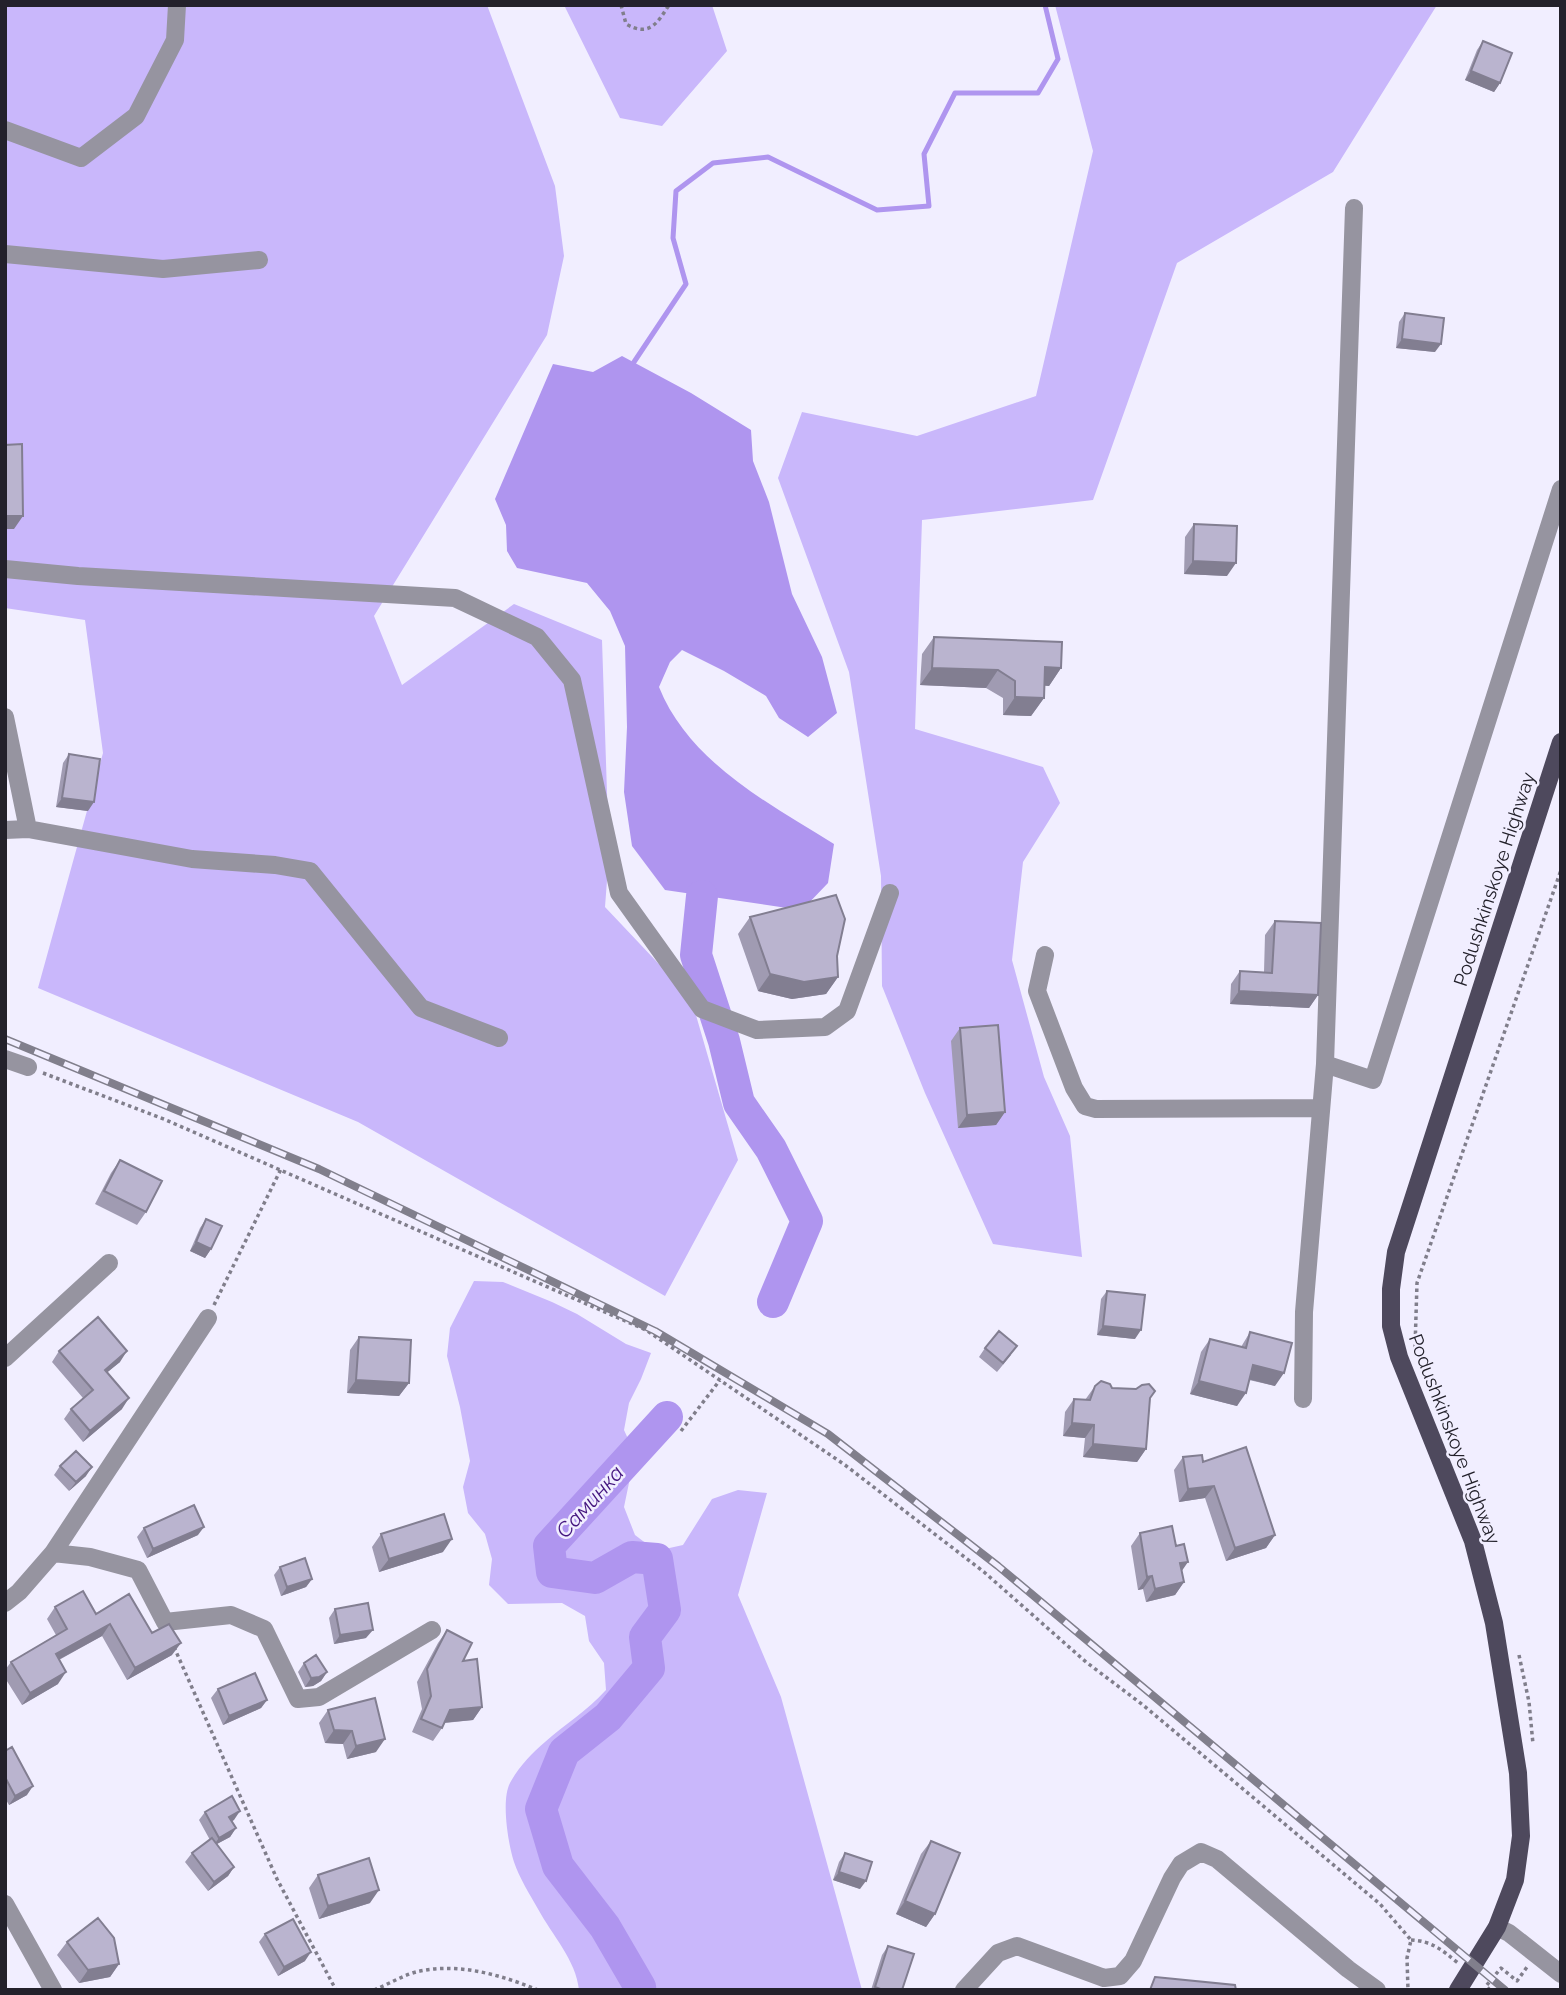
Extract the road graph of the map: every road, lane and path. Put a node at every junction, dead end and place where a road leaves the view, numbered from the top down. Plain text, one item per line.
1 (177, 5) edge
2 (621, 5) edge
3 (669, 5) edge
4 (5, 130) edge
5 (1354, 208) dead end
6 (5, 254) edge
7 (259, 260) dead end
8 (1561, 489) edge
9 (5, 569) edge
10 (5, 717) edge
11 (1561, 742) edge
12 (28, 829) junction
13 (5, 830) edge
14 (1561, 870) edge
15 (890, 892) dead end
16 (1045, 955) dead end
17 (499, 1038) dead end
18 (5, 1059) edge
19 (1325, 1064) junction
20 (28, 1067) joint
21 (1321, 1108) junction
22 (281, 1169) junction
23 (109, 1263) dead end
24 (208, 1318) joint
25 (1415, 1352) dead end
26 (5, 1359) edge
27 (720, 1380) junction
28 (1303, 1399) dead end
29 (681, 1431) dead end
30 (1479, 1505) dead end
31 (1494, 1544) dead end
32 (53, 1553) junction
33 (5, 1603) edge
34 (165, 1622) junction
35 (432, 1630) dead end
36 (1517, 1649) dead end
37 (1534, 1756) dead end
38 (5, 1903) edge
39 (1497, 1927) junction
40 (1411, 1940) junction
41 (1536, 1955) junction
42 (1469, 1972) junction
43 (1561, 1974) edge
44 (53, 1990) edge
45 (336, 1990) edge
46 (374, 1990) edge
47 (538, 1990) edge
48 (964, 1990) edge
49 (1377, 1990) edge
50 (1408, 1990) edge
51 (1458, 1990) edge
52 (1490, 1990) edge

1 - 4 street
2 - 3 path
5 - 19 street
6 - 7 street
8 - 19 street
9 - 15 street
10 - 12 street
11 - 39 main road, Podushkinskoye Highway
12 - 13 street
12 - 17 street
14 - 25 path
16 - 21 street
18 - 20 street
19 - 21 street
20 - 22 path
21 - 28 street
22 - 24 path
22 - 27 path
23 - 26 street
24 - 32 street
27 - 29 path
27 - 40 path
30 - 31 path
32 - 33 street
32 - 34 street
34 - 35 street
34 - 45 path
36 - 37 path
38 - 44 street
39 - 41 street
39 - 42 main road, Podushkinskoye Highway
40 - 42 path
40 - 50 path
41 - 43 street
41 - 52 path
42 - 51 main road, Podushkinskoye Highway
46 - 47 path
48 - 49 street

